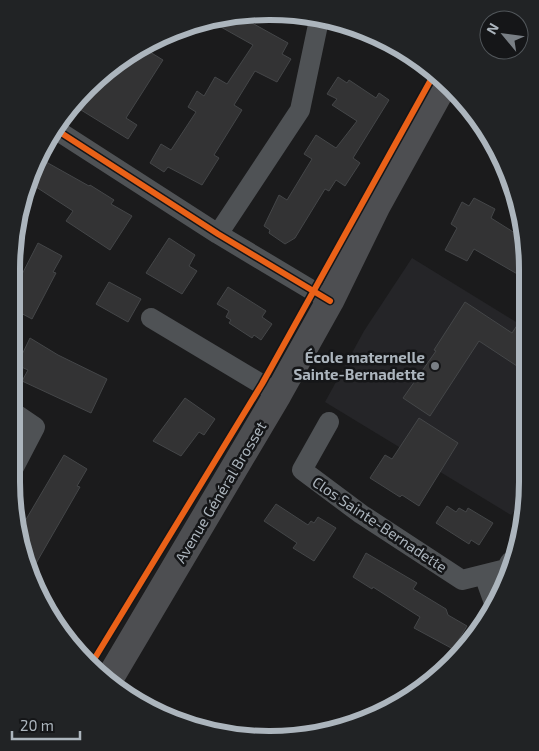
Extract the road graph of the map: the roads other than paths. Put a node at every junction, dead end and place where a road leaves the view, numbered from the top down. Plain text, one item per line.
1 (317, 25) edge
2 (441, 89) edge
3 (455, 103) edge
4 (61, 133) edge
5 (218, 234) junction
6 (330, 302) junction
7 (151, 318) dead end
8 (278, 394) junction
9 (20, 417) edge
10 (329, 422) dead end
11 (20, 455) edge
12 (503, 570) edge
13 (484, 575) junction
14 (491, 595) edge
15 (112, 674) edge

1 - 5 street
2 - 6 main road, Avenue Général Brosset
3 - 6 main road, Avenue Général Brosset
4 - 5 street
5 - 6 street
6 - 8 main road, Avenue Général Brosset
7 - 8 street
8 - 15 main road, Avenue Général Brosset
9 - 11 street
10 - 13 street, Clos Sainte-Bernadette
12 - 13 street, Clos Sainte-Bernadette
13 - 14 street

